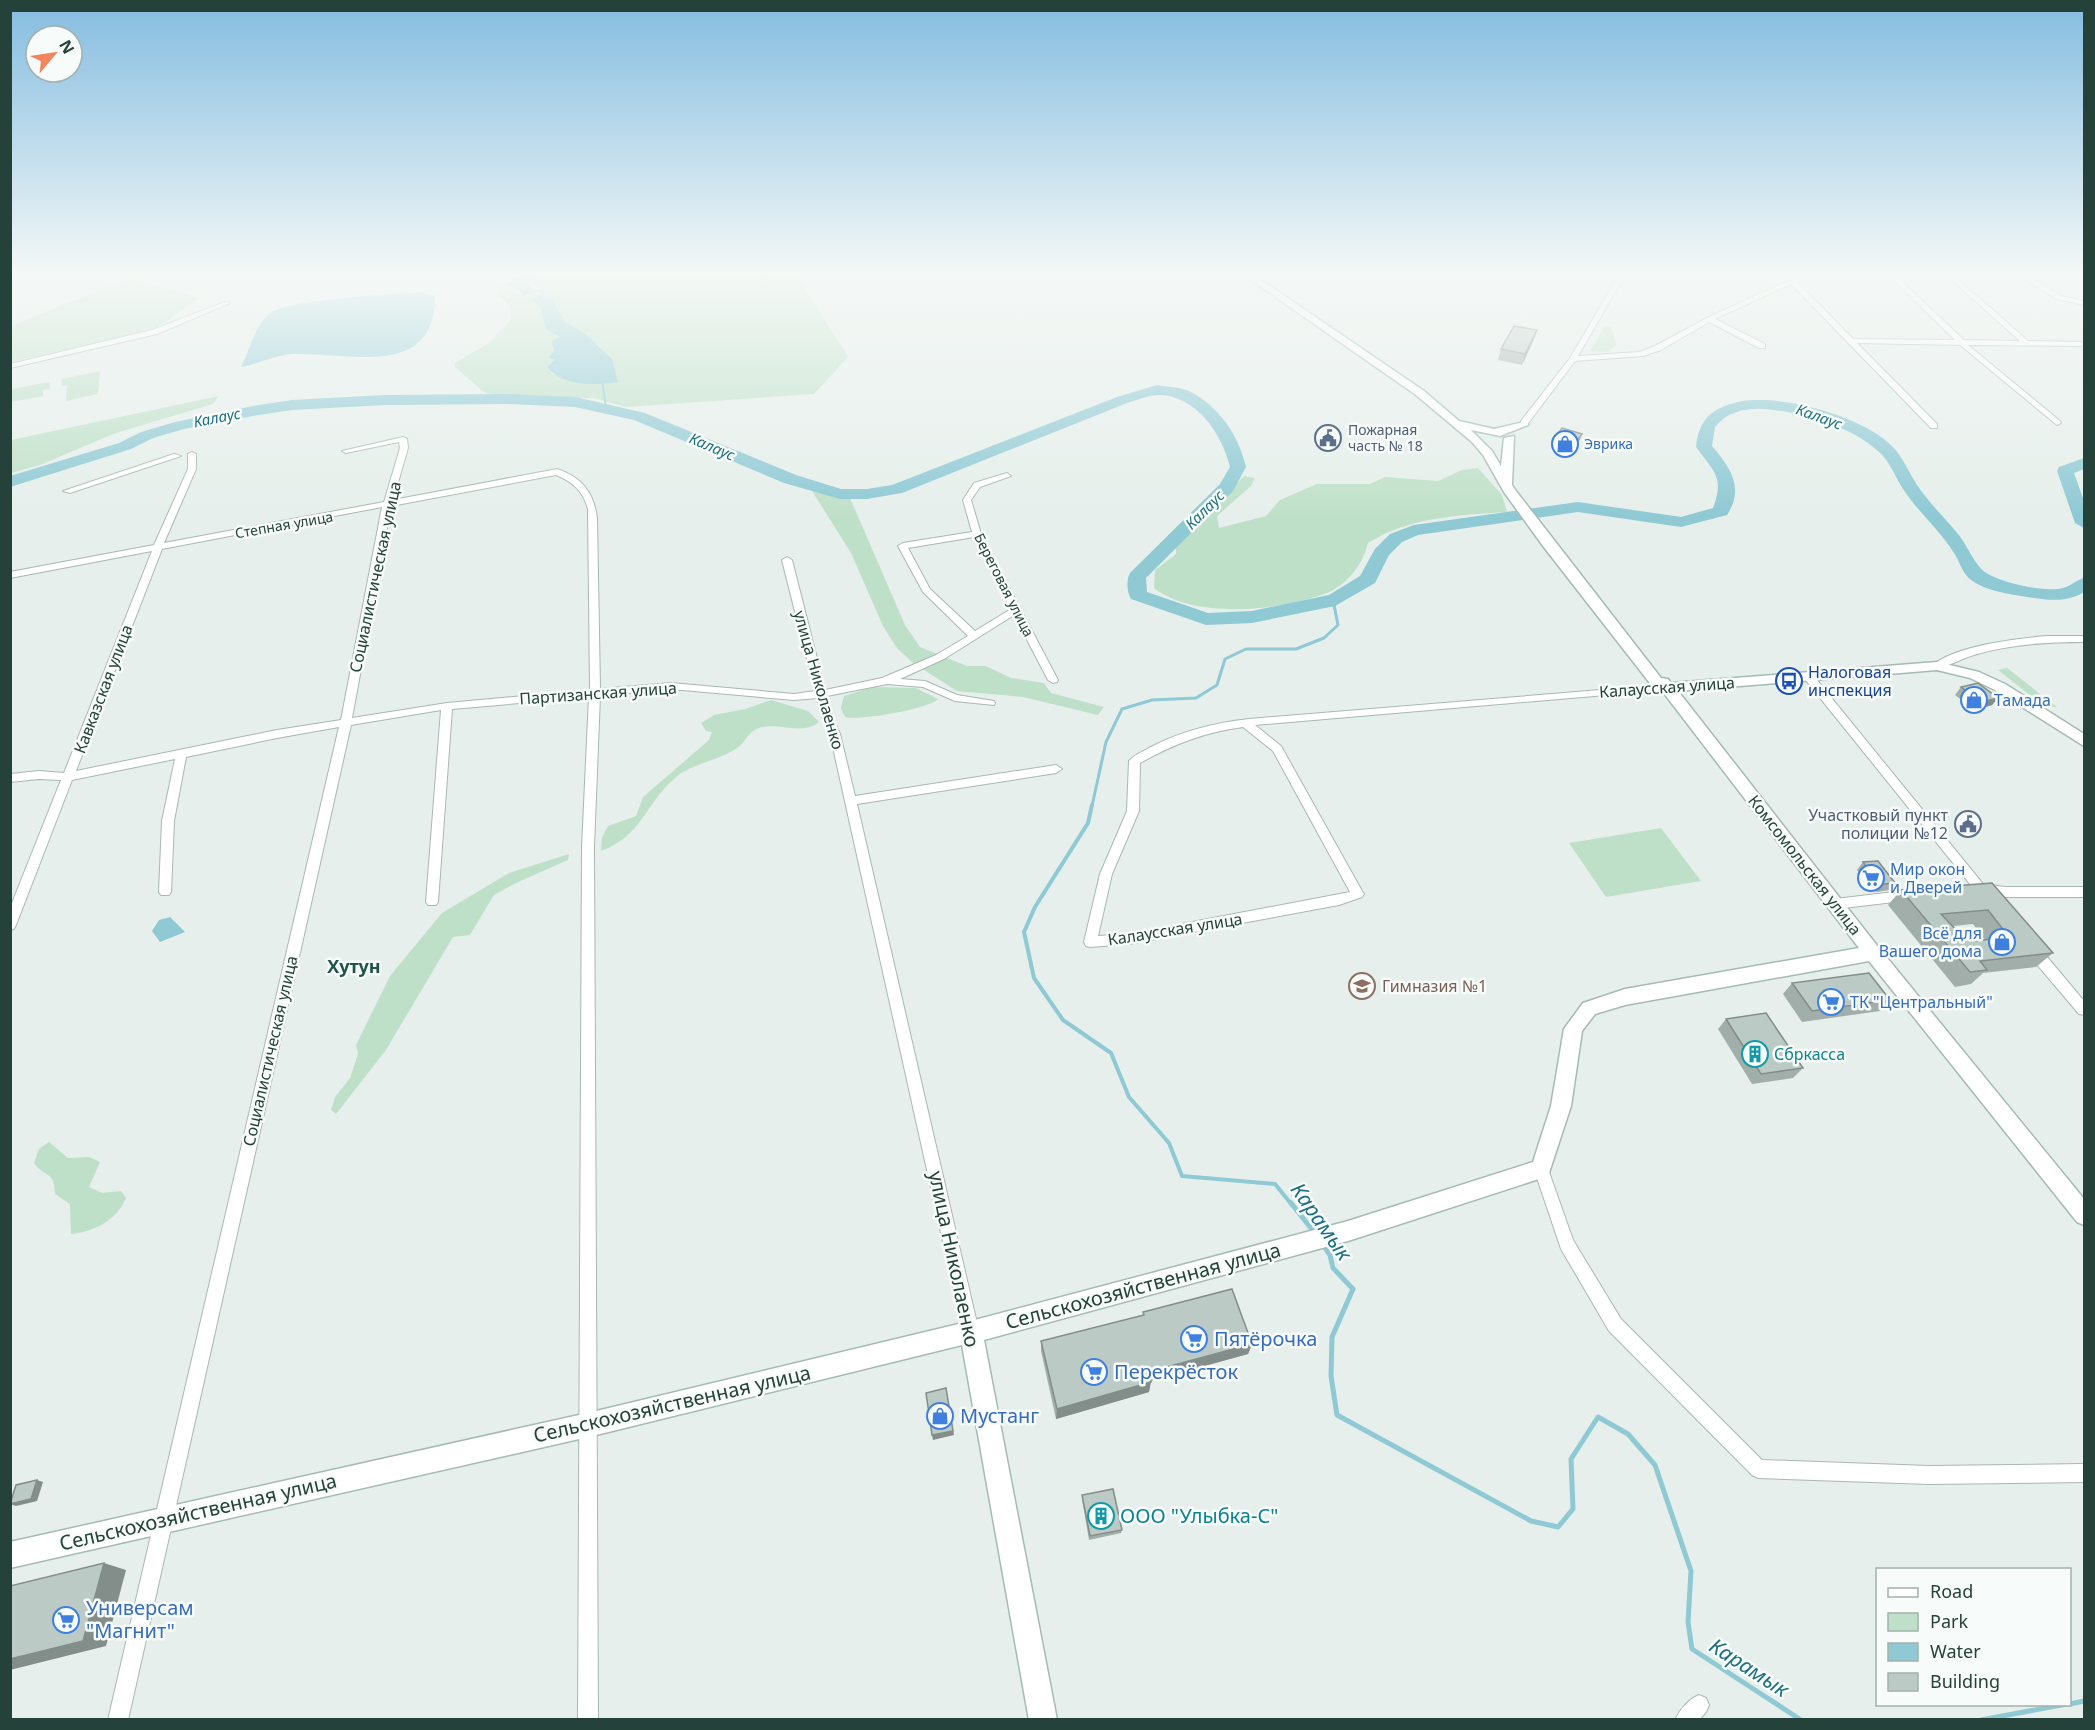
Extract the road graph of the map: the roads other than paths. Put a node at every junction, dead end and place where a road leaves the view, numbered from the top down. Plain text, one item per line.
1 (53, 356) edge
2 (1364, 356) edge
3 (1575, 356) edge
4 (1617, 356) edge
5 (1865, 356) edge
6 (1976, 356) edge
7 (1573, 359) junction
8 (10, 366) edge
9 (1453, 418) junction
10 (1524, 423) junction
11 (2057, 423) dead end
12 (1934, 426) dead end
13 (1510, 438) junction
14 (346, 451) dead end
15 (1488, 453) junction
16 (1007, 476) dead end
17 (67, 491) dead end
18 (1510, 492) junction
19 (387, 506) junction
20 (977, 534) junction
21 (158, 547) junction
22 (787, 560) dead end
23 (10, 575) edge
24 (1016, 610) junction
25 (974, 636) junction
26 (2085, 639) edge
27 (1937, 666) junction
28 (1808, 676) junction
29 (1053, 680) dead end
30 (885, 681) junction
31 (1662, 687) junction
32 (595, 690) junction
33 (821, 694) junction
34 (990, 703) dead end
35 (447, 706) junction
36 (346, 722) junction
37 (1246, 724) junction
38 (2061, 725) junction
39 (2085, 727) edge
40 (2085, 741) edge
41 (181, 754) junction
42 (1056, 769) dead end
43 (68, 777) junction
44 (10, 778) edge
45 (850, 801) junction
46 (1973, 888) junction
47 (165, 892) dead end
48 (2085, 892) edge
49 (1923, 894) edge
50 (432, 902) dead end
51 (1835, 904) junction
52 (1994, 905) edge
53 (10, 925) edge
54 (2024, 940) edge
55 (1873, 953) junction
56 (2085, 1010) edge
57 (1542, 1169) junction
58 (2084, 1215) edge
59 (970, 1332) junction
60 (588, 1425) junction
61 (2085, 1473) edge
62 (165, 1519) junction
63 (10, 1555) edge
64 (1700, 1705) dead end
65 (118, 1719) edge
66 (588, 1719) edge
67 (1043, 1719) edge
68 (1685, 1719) edge

1 - 8 street
2 - 9 main road
3 - 7 street
4 - 7 street
5 - 12 street
6 - 11 street
7 - 10 street
9 - 10 main road
9 - 15 main road, Комсомольская улица
10 - 13 main road
13 - 15 main road
13 - 18 main road
14 - 19 street, Социалистическая улица
15 - 18 main road, Комсомольская улица
16 - 20 street, Береговая улица
17 - 21 street, Кавказская улица
18 - 31 main road, Комсомольская улица
19 - 21 street, Степная улица
19 - 32 street, Степная улица
19 - 36 street, Социалистическая улица
20 - 24 street, Береговая улица
20 - 25 street
21 - 23 street, Степная улица
21 - 43 street, Кавказская улица
22 - 33 street, улица Николаенко
24 - 25 street, Партизанская улица
24 - 29 street, Береговая улица
25 - 30 street, Партизанская улица
26 - 27 street, Калаусская улица
27 - 28 main road, Калаусская улица
27 - 38 main road
28 - 31 main road, Калаусская улица
28 - 46 street
30 - 33 street, Партизанская улица
30 - 34 street
31 - 37 street, Калаусская улица
31 - 51 main road, Комсомольская улица
32 - 33 street, Партизанская улица
32 - 35 street, Партизанская улица
32 - 60 street
33 - 45 street, улица Николаенко
35 - 36 street, Партизанская улица
35 - 50 street
36 - 41 street, Партизанская улица
36 - 62 street, Социалистическая улица
37 - 37 street, Калаусская улица
38 - 39 main road
38 - 40 main road
41 - 43 street, Партизанская улица
41 - 47 street
42 - 45 street
43 - 44 street, Партизанская улица
43 - 53 street, Кавказская улица
45 - 59 street, улица Николаенко
46 - 48 street
46 - 52 street
49 - 51 street
51 - 55 main road, Комсомольская улица
54 - 56 street
55 - 57 main road
55 - 58 main road, Комсомольская улица
57 - 59 main road, Сельскохозяйственная улица
57 - 61 street
59 - 60 main road, Сельскохозяйственная улица
59 - 67 main road, улица Николаенко
60 - 62 main road, Сельскохозяйственная улица
60 - 66 street
62 - 63 main road, Сельскохозяйственная улица
62 - 65 street, Социалистическая улица
64 - 68 street

